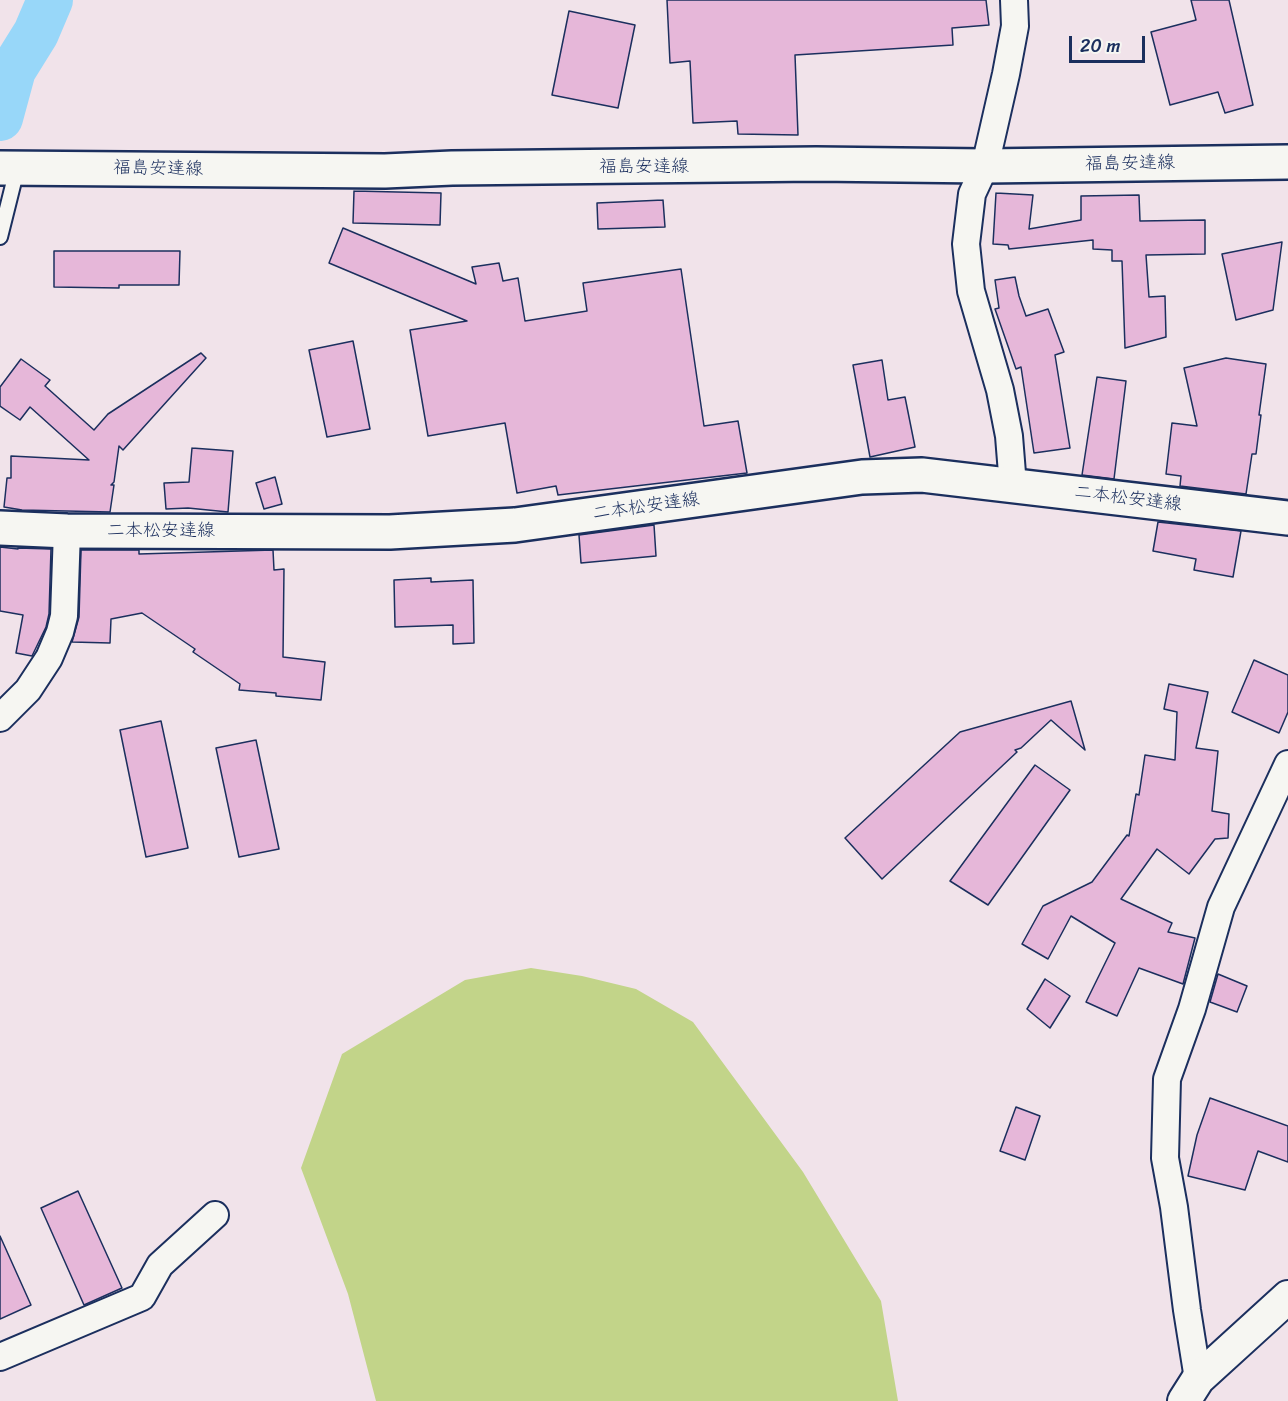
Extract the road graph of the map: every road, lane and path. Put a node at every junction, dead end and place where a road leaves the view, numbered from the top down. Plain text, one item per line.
1 (1014, 0) edge
2 (1288, 162) edge
3 (985, 166) junction
4 (9, 168) edge
5 (0, 237) edge
6 (1013, 486) junction
7 (1288, 518) edge
8 (0, 528) edge
9 (67, 531) junction
10 (0, 718) edge
11 (1288, 764) edge
12 (215, 1215) dead end
13 (1288, 1297) edge
14 (0, 1357) edge
15 (1191, 1390) edge

1 - 3 street
2 - 3 main road, 福島安達線
3 - 4 main road, 福島安達線
3 - 6 street
4 - 5 lane
6 - 7 main road, 二本松安達線
6 - 9 main road, 二本松安達線
8 - 9 main road, 二本松安達線
9 - 10 street
11 - 15 street
12 - 14 street
13 - 15 street

